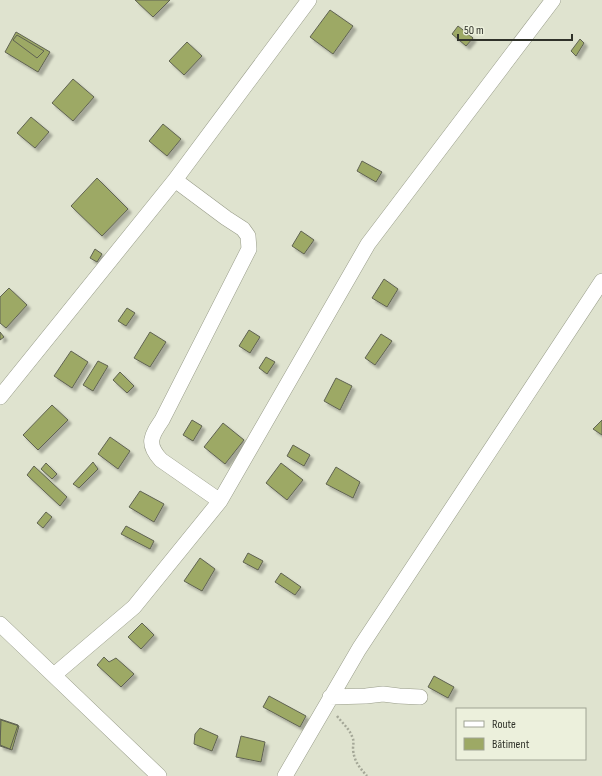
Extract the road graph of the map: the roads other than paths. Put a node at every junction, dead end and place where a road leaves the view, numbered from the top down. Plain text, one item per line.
1 (309, 0) edge
2 (553, 0) edge
3 (175, 180) junction
4 (602, 281) edge
5 (0, 397) edge
6 (220, 501) junction
7 (0, 624) edge
8 (54, 675) junction
9 (420, 697) dead end
10 (328, 703) junction
11 (159, 776) edge
12 (285, 776) edge

1 - 3 street
2 - 6 street
3 - 5 street
3 - 6 street
4 - 10 street
6 - 8 street
7 - 8 street
8 - 11 street
9 - 10 street
10 - 12 street

